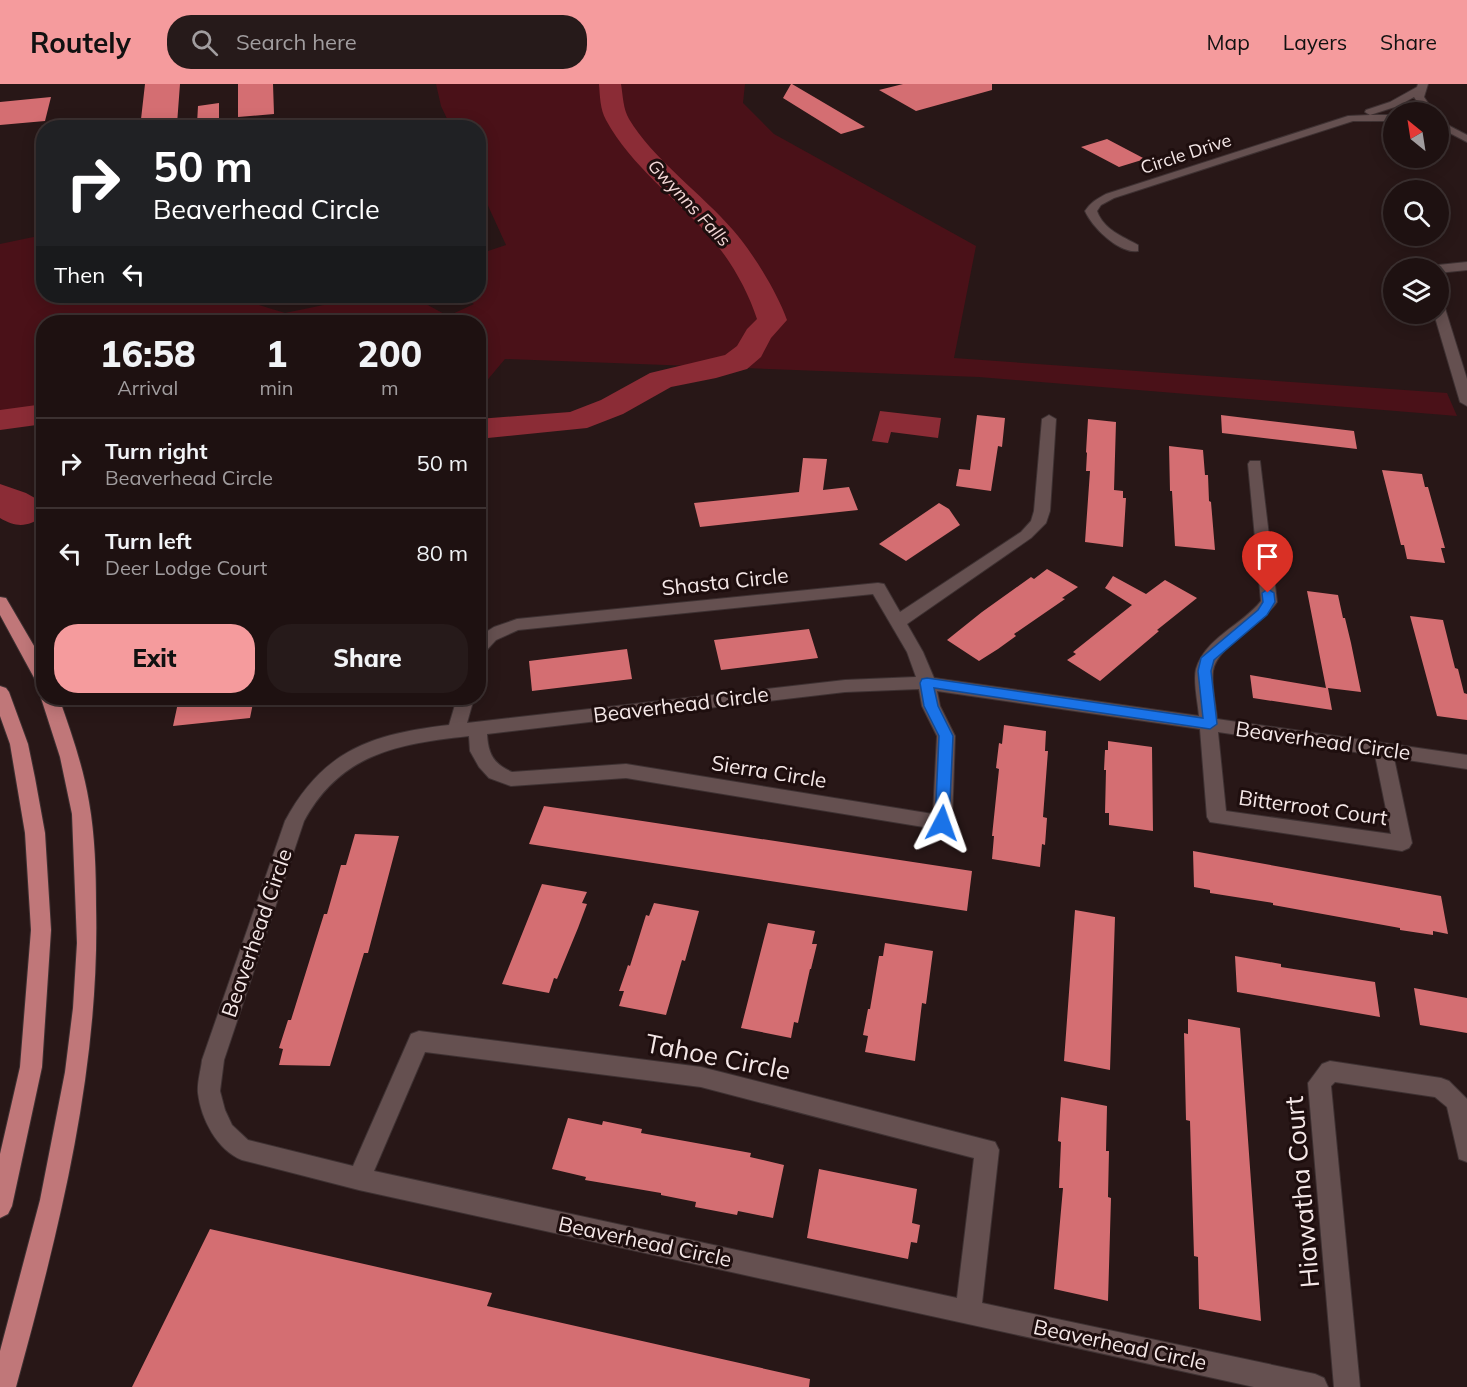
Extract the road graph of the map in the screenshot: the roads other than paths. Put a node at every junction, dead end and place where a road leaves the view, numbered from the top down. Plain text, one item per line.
1 (1422, 86) edge
2 (1422, 102) edge
3 (1352, 118) junction
4 (1383, 118) edge
5 (1449, 130) edge
6 (1467, 139) edge
7 (1134, 248) dead end
8 (1467, 266) edge
9 (1449, 268) edge
10 (1444, 324) edge
11 (1467, 402) edge
12 (1049, 419) dead end
13 (1255, 464) dead end
14 (0, 602) edge
15 (898, 621) junction
16 (486, 638) edge
17 (36, 665) edge
18 (927, 683) junction
19 (0, 692) edge
20 (52, 705) edge
21 (463, 705) edge
22 (1210, 724) junction
23 (478, 729) junction
24 (456, 731) junction
25 (1383, 749) junction
26 (1467, 762) edge
27 (1467, 1151) edge
28 (359, 1179) junction
29 (0, 1206) edge
30 (968, 1313) junction
31 (3, 1387) edge
32 (1315, 1387) edge
33 (1347, 1387) edge

1 - 2 street
1 - 3 street, Circle Drive
3 - 4 street, Circle Drive
3 - 7 street, Circle Drive
5 - 6 street
8 - 9 street
10 - 11 street
12 - 15 street
13 - 22 street
14 - 17 main road
15 - 16 street, Shasta Circle
15 - 18 street, Shasta Circle
18 - 22 street, Beaverhead Circle
18 - 23 street, Beaverhead Circle
18 - 23 street, Sierra Circle
19 - 29 main road
20 - 31 main road
21 - 24 street
22 - 25 street, Beaverhead Circle
22 - 25 street, Bitterroot Court
23 - 24 street, Beaverhead Circle
24 - 28 street, Beaverhead Circle
25 - 26 street, Beaverhead Circle
27 - 33 street, Hiawatha Court
28 - 30 street, Beaverhead Circle
28 - 30 street, Tahoe Circle
30 - 32 street, Beaverhead Circle

